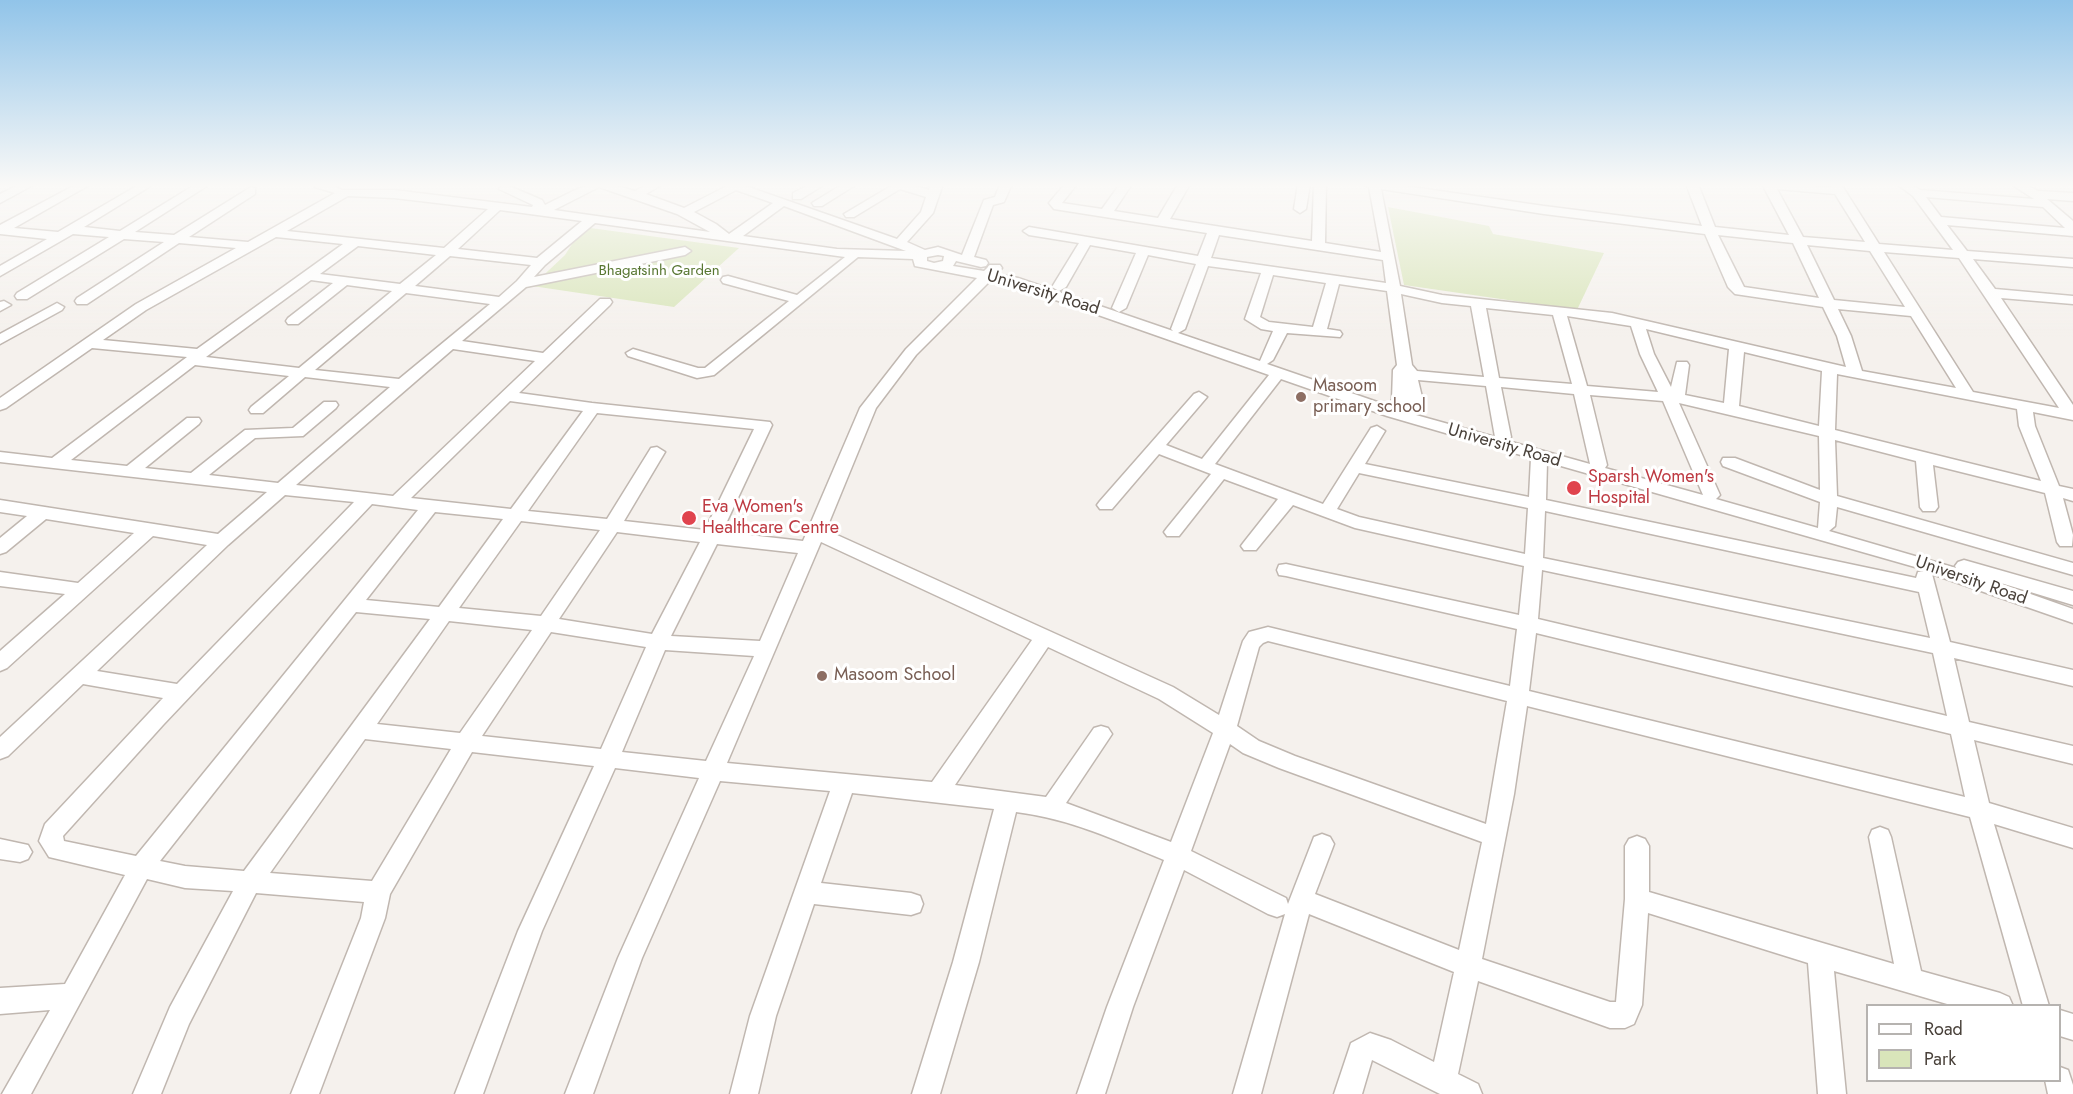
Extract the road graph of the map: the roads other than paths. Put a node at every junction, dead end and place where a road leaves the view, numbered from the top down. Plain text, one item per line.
1 (61, 235) edge
2 (103, 235) edge
3 (183, 235) edge
4 (263, 235) edge
5 (270, 235) edge
6 (293, 235) edge
7 (466, 235) edge
8 (573, 235) edge
9 (713, 235) edge
10 (725, 235) edge
11 (731, 235) edge
12 (876, 235) edge
13 (895, 235) edge
14 (907, 235) edge
15 (967, 235) edge
16 (1050, 235) edge
17 (1213, 235) edge
18 (1252, 235) edge
19 (1318, 235) edge
20 (1384, 235) edge
21 (1712, 235) edge
22 (1758, 235) edge
23 (1795, 235) edge
24 (1869, 235) edge
25 (1948, 235) edge
26 (121, 236) junction
27 (728, 237) junction
28 (884, 238) junction
29 (904, 239) junction
30 (175, 240) junction
31 (1798, 240) junction
32 (355, 242) junction
33 (1086, 242) junction
34 (246, 245) junction
35 (1318, 246) junction
36 (1878, 249) junction
37 (685, 251) dead end
38 (1143, 251) junction
39 (446, 253) junction
40 (837, 253) junction
41 (873, 254) junction
42 (1962, 255) junction
43 (921, 257) junction
44 (1389, 257) junction
45 (852, 258) junction
46 (951, 260) junction
47 (1204, 261) junction
48 (540, 262) junction
49 (2073, 263) edge
50 (992, 271) junction
51 (1268, 271) junction
52 (0, 272) edge
53 (307, 276) junction
54 (728, 280) dead end
55 (1334, 280) junction
56 (344, 281) junction
57 (522, 284) junction
58 (1059, 287) junction
59 (1392, 288) junction
60 (403, 289) junction
61 (1991, 293) junction
62 (22, 296) dead end
63 (964, 299) junction
64 (799, 300) junction
65 (82, 301) dead end
66 (501, 301) junction
67 (2071, 301) edge
68 (606, 302) dead end
69 (1478, 304) junction
70 (1829, 304) junction
71 (57, 307) dead end
72 (1119, 308) junction
73 (1559, 311) junction
74 (1917, 312) junction
75 (293, 321) dead end
76 (1637, 322) junction
77 (1282, 328) junction
78 (1178, 329) junction
79 (1319, 332) junction
80 (1335, 334) dead end
81 (1685, 334) junction
82 (0, 340) edge
83 (88, 343) junction
84 (450, 344) junction
85 (1737, 346) junction
86 (633, 353) dead end
87 (196, 357) junction
88 (547, 358) junction
89 (1266, 360) junction
90 (1829, 369) junction
91 (1408, 371) junction
92 (1279, 372) junction
93 (302, 373) junction
94 (1856, 374) junction
95 (1492, 382) junction
96 (402, 384) junction
97 (1579, 390) junction
98 (0, 395) edge
99 (507, 396) junction
100 (1968, 396) junction
101 (1199, 397) dead end
102 (1673, 398) junction
103 (0, 405) edge
104 (330, 405) dead end
105 (2024, 406) junction
106 (590, 408) junction
107 (1731, 409) junction
108 (256, 410) dead end
109 (1402, 411) junction
110 (2072, 415) edge
111 (193, 421) dead end
112 (1377, 431) dead end
113 (1827, 434) junction
114 (1503, 437) junction
115 (1155, 447) junction
116 (657, 452) dead end
117 (1539, 456) junction
118 (0, 457) edge
119 (1924, 458) junction
120 (1729, 462) dead end
121 (56, 463) junction
122 (1599, 465) junction
123 (1356, 467) junction
124 (1213, 469) junction
125 (130, 472) junction
126 (194, 479) junction
127 (281, 489) junction
128 (2052, 489) junction
129 (1711, 495) junction
130 (2073, 495) edge
131 (368, 498) junction
132 (1289, 498) junction
133 (397, 501) junction
134 (1831, 501) junction
135 (1537, 504) junction
136 (431, 505) junction
137 (1107, 505) dead end
138 (0, 506) edge
139 (1929, 507) dead end
140 (43, 512) junction
141 (1326, 512) junction
142 (517, 515) junction
143 (612, 526) junction
144 (1826, 526) junction
145 (150, 529) junction
146 (1173, 532) dead end
147 (711, 537) junction
148 (813, 540) junction
149 (222, 541) junction
150 (2066, 543) dead end
151 (1250, 546) dead end
152 (0, 548) edge
153 (1920, 558) junction
154 (1534, 562) junction
155 (2073, 569) edge
156 (1286, 570) dead end
157 (0, 579) edge
158 (1928, 587) junction
159 (84, 590) junction
160 (2073, 598) edge
161 (352, 605) junction
162 (443, 615) junction
163 (2073, 616) edge
164 (547, 624) junction
165 (1527, 625) junction
166 (1044, 637) junction
167 (658, 642) junction
168 (1942, 648) junction
169 (767, 649) junction
170 (5, 655) edge
171 (81, 676) junction
172 (2073, 678) edge
173 (181, 693) junction
174 (1519, 697) junction
175 (1961, 729) junction
176 (359, 730) junction
177 (1225, 730) junction
178 (1101, 734) dead end
179 (466, 742) junction
180 (0, 750) edge
181 (2073, 755) edge
182 (608, 759) junction
183 (714, 771) junction
184 (844, 784) junction
185 (938, 792) junction
186 (1007, 801) junction
187 (1051, 807) junction
188 (1980, 810) junction
189 (1493, 836) junction
190 (1880, 837) dead end
191 (2073, 838) edge
192 (1322, 844) dead end
193 (1637, 846) dead end
194 (1179, 856) junction
195 (141, 868) junction
196 (250, 882) junction
197 (378, 892) junction
198 (807, 892) junction
199 (1637, 899) junction
200 (1289, 903) junction
201 (911, 904) dead end
202 (1820, 955) junction
203 (1469, 966) junction
204 (1910, 980) junction
205 (72, 996) junction
206 (0, 1001) edge
207 (1996, 1004) edge
208 (2036, 1004) edge
209 (1443, 1081) junction
210 (16, 1094) edge
211 (147, 1094) edge
212 (305, 1094) edge
213 (469, 1094) edge
214 (579, 1094) edge
215 (744, 1094) edge
216 (926, 1094) edge
217 (1091, 1094) edge
218 (1247, 1094) edge
219 (1348, 1094) edge
220 (1468, 1094) edge
221 (1832, 1094) edge

1 - 52 street
2 - 26 street
3 - 30 street
4 - 34 street
5 - 34 street
6 - 32 street
7 - 39 street
8 - 48 street
9 - 27 street
10 - 27 street
11 - 27 street
12 - 28 street, University Road
13 - 29 street, University Road
14 - 29 street
15 - 46 street
16 - 33 street
17 - 47 street
18 - 35 street
19 - 35 street
20 - 44 street
21 - 70 street
22 - 31 street
23 - 31 street
24 - 36 street
25 - 42 street
26 - 30 street
26 - 62 street
27 - 40 street
28 - 29 street, University Road
28 - 41 street
29 - 43 street, University Road
29 - 46 street, University Road
30 - 34 street
30 - 65 street
31 - 36 street
31 - 70 street
32 - 39 street
32 - 53 street
33 - 38 street
33 - 58 street
34 - 83 street
34 - 98 street
35 - 44 street
36 - 42 street
36 - 74 street
37 - 57 street
38 - 47 street
38 - 72 street
39 - 48 street
39 - 60 street
40 - 41 street
40 - 45 street
41 - 43 street
42 - 49 street
42 - 61 street
43 - 45 street
43 - 46 street
44 - 59 street
45 - 64 street
46 - 50 street, University Road
46 - 63 street
47 - 51 street
47 - 78 street
48 - 57 street
50 - 58 street, University Road
50 - 63 street
50 - 92 street, University Road
51 - 55 street
51 - 77 street
53 - 56 street
53 - 87 street
54 - 64 street
55 - 59 street
55 - 79 street
56 - 60 street
56 - 75 street
57 - 66 street
58 - 72 street, University Road
59 - 69 street
59 - 91 street
60 - 66 street
60 - 93 street
61 - 67 street
61 - 110 street
63 - 148 street
64 - 86 street
66 - 84 street
68 - 88 street
69 - 73 street
69 - 95 street
70 - 74 street
70 - 94 street
71 - 82 street
72 - 78 street, University Road
73 - 76 street
73 - 97 street
74 - 100 street
76 - 81 street
76 - 102 street
77 - 79 street
77 - 89 street
78 - 89 street, University Road
79 - 80 street
81 - 85 street
81 - 102 street
83 - 87 street
83 - 103 street
84 - 88 street
84 - 96 street
85 - 90 street
85 - 107 street
87 - 93 street
87 - 121 street
88 - 99 street
89 - 109 street, University Road
90 - 94 street
90 - 113 street
91 - 95 street
91 - 109 street
92 - 109 street, University Road
92 - 124 street
93 - 96 street
93 - 108 street
94 - 100 street
95 - 97 street
95 - 114 street
96 - 127 street
97 - 102 street
97 - 122 street
99 - 106 street
99 - 133 street
100 - 105 street
101 - 115 street
102 - 107 street
102 - 129 street
104 - 126 street
105 - 110 street
105 - 128 street
106 - 142 street
106 - 147 street
107 - 113 street
109 - 114 street, University Road
109 - 117 street, University Road
111 - 125 street
112 - 123 street
113 - 119 street
113 - 134 street
114 - 122 street, University Road
115 - 124 street
115 - 137 street
116 - 143 street
117 - 135 street
117 - 153 street, University Road
118 - 121 street
119 - 128 street
119 - 139 street
120 - 134 street
121 - 125 street
122 - 129 street, University Road
123 - 135 street
123 - 141 street
124 - 132 street
124 - 146 street
125 - 126 street
126 - 127 street
127 - 131 street
127 - 149 street
128 - 130 street
128 - 150 street
129 - 144 street, University Road
131 - 133 street
131 - 173 street
132 - 141 street
132 - 151 street
133 - 136 street
134 - 144 street
134 - 155 street
135 - 154 street
135 - 158 street
136 - 142 street
136 - 161 street
138 - 140 street
140 - 145 street
140 - 152 street
141 - 154 street
142 - 143 street
142 - 162 street
143 - 147 street
143 - 164 street
144 - 153 street, University Road
145 - 149 street
145 - 159 street
147 - 148 street
147 - 167 street
148 - 166 street
148 - 169 street
149 - 171 street
153 - 158 street
153 - 160 street, University Road
153 - 163 street, University Road
154 - 165 street
154 - 168 street
156 - 165 street
157 - 159 street
158 - 168 street
159 - 170 street
161 - 162 street
161 - 195 street
162 - 164 street
162 - 176 street
164 - 167 street
164 - 179 street
165 - 174 street
165 - 175 street
166 - 177 street
166 - 185 street
167 - 169 street
167 - 182 street
168 - 172 street
168 - 175 street
169 - 183 street
171 - 173 street
171 - 180 street
173 - 195 street
174 - 177 street
174 - 188 street
174 - 189 street
175 - 181 street
175 - 188 street
176 - 179 street
176 - 196 street
177 - 189 street
177 - 194 street
178 - 187 street
179 - 182 street
179 - 197 street
182 - 183 street
182 - 213 street
183 - 184 street
183 - 214 street
184 - 185 street
184 - 198 street
185 - 186 street
186 - 187 street
186 - 216 street
187 - 194 street
188 - 191 street
188 - 208 street
189 - 203 street
190 - 204 street
192 - 200 street
193 - 199 street
194 - 200 street
194 - 217 street
195 - 196 street
195 - 205 street
196 - 197 street
196 - 211 street
197 - 212 street
198 - 201 street
198 - 215 street
199 - 202 street
199 - 203 street
200 - 203 street
200 - 218 street
202 - 204 street
202 - 221 street
203 - 209 street
204 - 207 street
205 - 206 street
205 - 210 street
209 - 219 street
209 - 220 street

